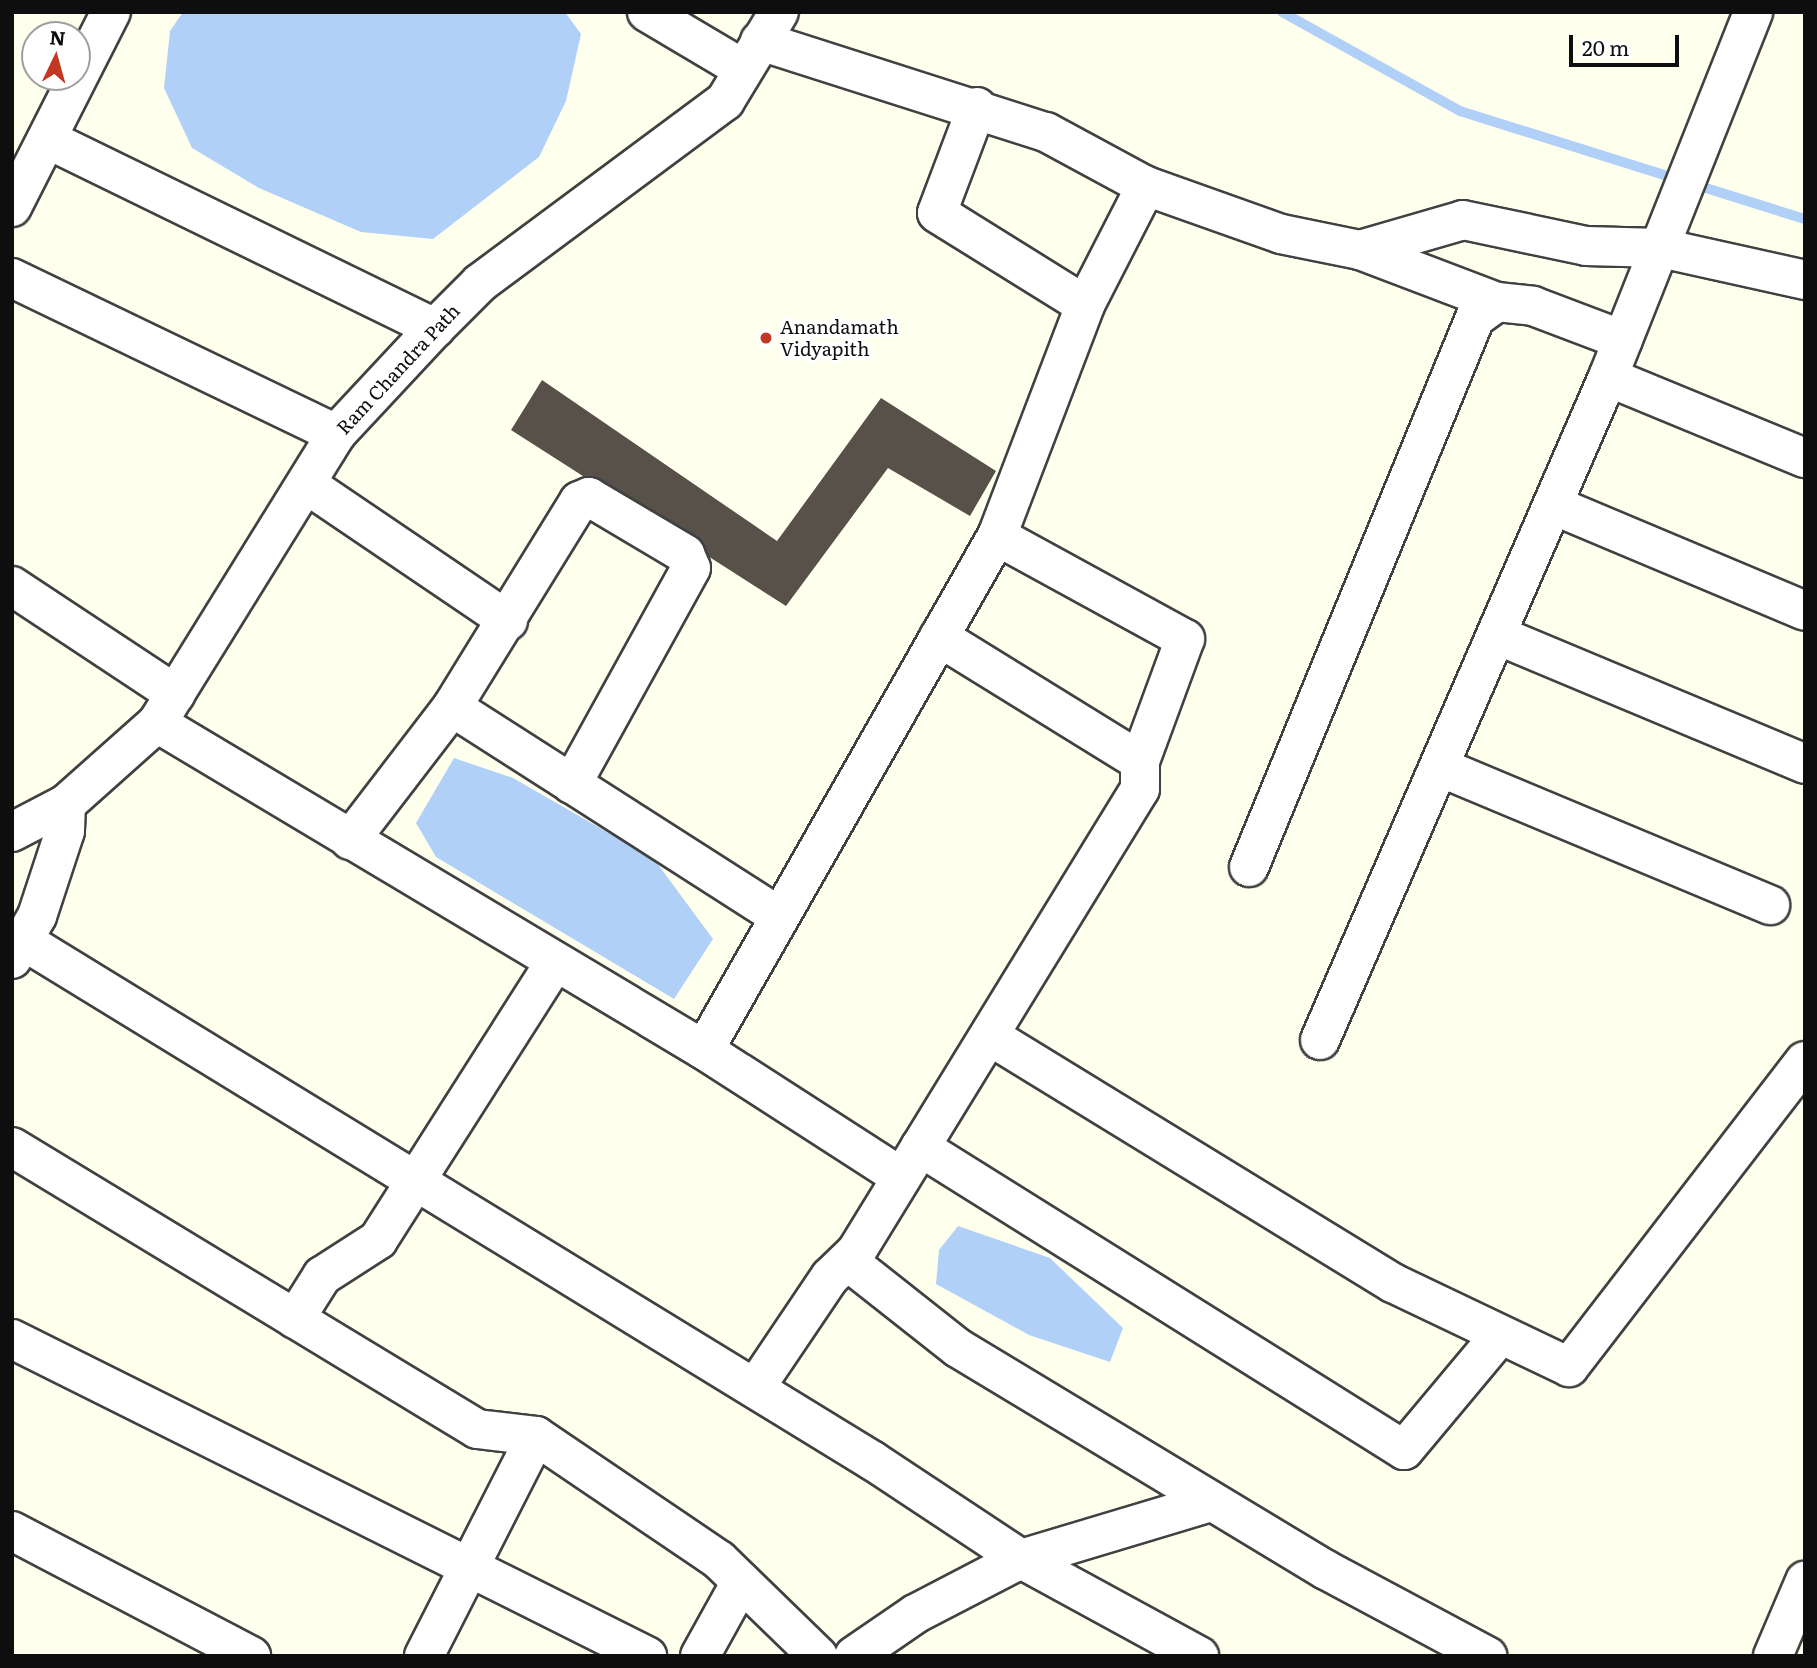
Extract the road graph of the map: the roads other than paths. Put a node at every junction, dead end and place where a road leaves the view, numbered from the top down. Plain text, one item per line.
1 (111, 12) edge
2 (648, 12) edge
3 (1753, 12) edge
4 (761, 41) edge
5 (977, 107) junction
6 (47, 139) junction
7 (1146, 186) junction
8 (12, 207) edge
9 (1666, 232) junction
10 (1360, 250) junction
11 (12, 278) edge
12 (1805, 280) edge
13 (1497, 302) junction
14 (1085, 305) junction
15 (435, 328) junction
16 (1623, 340) junction
17 (1608, 377) junction
18 (336, 434) junction
19 (1805, 458) edge
20 (306, 484) junction
21 (1553, 505) junction
22 (997, 536) junction
23 (12, 586) edge
24 (1805, 611) edge
25 (508, 621) junction
26 (1497, 635) junction
27 (939, 637) junction
28 (452, 707) junction
29 (166, 708) junction
30 (1140, 761) junction
31 (1805, 765) edge
32 (1440, 767) junction
33 (572, 784) junction
34 (66, 804) junction
35 (12, 832) edge
36 (350, 840) junction
37 (1249, 867) dead end
38 (1770, 905) dead end
39 (776, 914) junction
40 (18, 950) edge
41 (553, 965) junction
42 (993, 1038) junction
43 (1320, 1040) dead end
44 (704, 1050) junction
45 (1805, 1062) edge
46 (12, 1147) edge
47 (911, 1162) junction
48 (421, 1181) junction
49 (849, 1262) junction
50 (295, 1319) junction
51 (1500, 1335) junction
52 (12, 1339) edge
53 (755, 1388) junction
54 (536, 1436) junction
55 (1211, 1502) junction
56 (12, 1531) edge
57 (1021, 1559) junction
58 (470, 1566) junction
59 (1805, 1581) edge
60 (741, 1582) junction
61 (860, 1655) edge
62 (251, 1656) edge
63 (424, 1656) edge
64 (647, 1656) edge
65 (700, 1656) edge
66 (817, 1656) edge
67 (1199, 1656) edge
68 (1487, 1656) edge
69 (1773, 1656) edge

1 - 6 street
2 - 4 street
3 - 9 street
4 - 5 street
4 - 15 street, Ram Chandra Path
5 - 7 street
5 - 14 street
6 - 8 street
6 - 15 street
7 - 10 street
7 - 14 street
9 - 10 street
9 - 12 street
9 - 16 street
10 - 13 street
11 - 18 street
13 - 16 street
13 - 37 street
14 - 22 street
15 - 18 street, Ram Chandra Path
16 - 17 street
17 - 19 street
17 - 21 street
18 - 20 street, Ram Chandra Path
20 - 25 street
20 - 29 street, Ram Chandra Path
21 - 24 street
21 - 26 street
22 - 27 street
22 - 30 street
23 - 29 street
25 - 28 street
25 - 33 street
26 - 31 street
26 - 32 street
27 - 30 street
27 - 39 street
28 - 33 street
28 - 36 street
29 - 34 street, Ram Chandra Path
29 - 36 street
30 - 42 street
32 - 38 street
32 - 43 street
33 - 39 street
34 - 35 street, Ram Chandra Path
34 - 40 street
36 - 41 street
39 - 44 street
40 - 48 street
41 - 44 street
41 - 48 street
42 - 47 street
42 - 51 street
44 - 47 street
45 - 51 street
46 - 50 street
47 - 49 street
47 - 51 street
48 - 50 street
48 - 53 street
49 - 53 street
49 - 55 street
50 - 54 street
52 - 58 street
53 - 57 street
54 - 58 street
54 - 60 street
55 - 57 street
55 - 68 street
56 - 62 street
57 - 61 street
57 - 67 street
58 - 63 street
58 - 64 street
59 - 69 street
60 - 65 street
60 - 66 street

